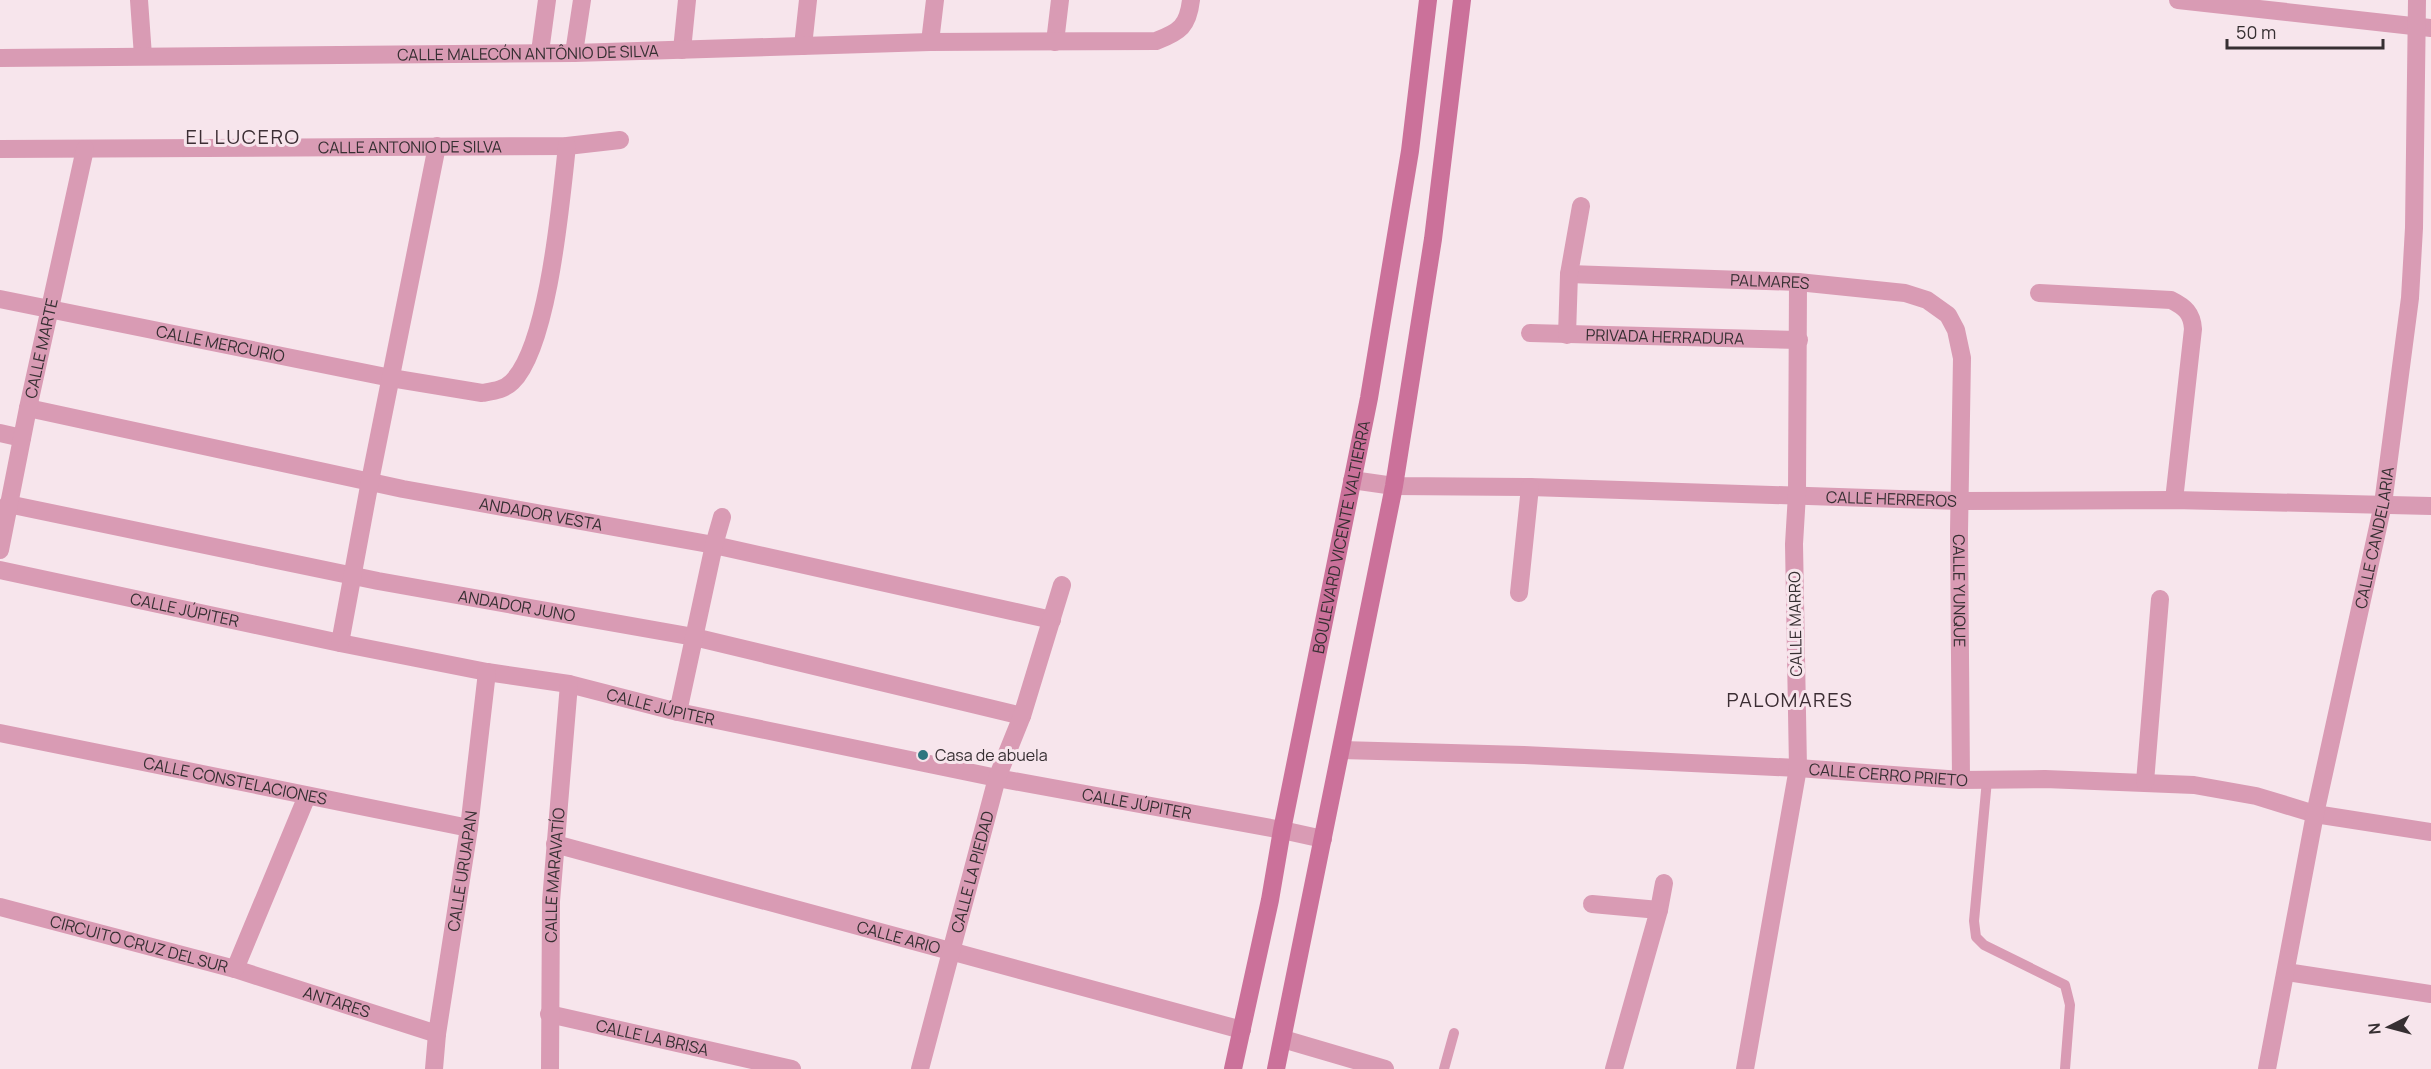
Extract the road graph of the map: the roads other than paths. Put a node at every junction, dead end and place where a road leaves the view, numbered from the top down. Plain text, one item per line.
1 (139, 0) edge
2 (547, 0) edge
3 (582, 0) edge
4 (687, 0) edge
5 (808, 0) edge
6 (935, 0) edge
7 (1060, 0) edge
8 (1191, 0) edge
9 (1428, 0) edge
10 (1462, 0) edge
11 (2178, 0) edge
12 (2417, 0) edge
13 (2424, 27) edge
14 (930, 42) junction
15 (1055, 42) junction
16 (803, 46) junction
17 (682, 50) junction
18 (540, 52) junction
19 (574, 52) junction
20 (143, 56) junction
21 (0, 58) edge
22 (620, 140) dead end
23 (437, 146) junction
24 (567, 146) junction
25 (0, 149) edge
26 (85, 149) junction
27 (1581, 206) dead end
28 (1569, 274) junction
29 (1798, 282) junction
30 (2038, 293) dead end
31 (0, 299) edge
32 (50, 309) junction
33 (1956, 330) joint
34 (1530, 333) dead end
35 (1567, 335) junction
36 (1799, 340) junction
37 (391, 378) junction
38 (28, 408) junction
39 (0, 433) edge
40 (22, 438) junction
41 (1352, 480) junction
42 (370, 481) junction
43 (1394, 486) junction
44 (1530, 487) junction
45 (1797, 494) junction
46 (2166, 500) junction
47 (1960, 501) junction
48 (9, 504) junction
49 (2383, 504) junction
50 (2431, 506) edge
51 (722, 517) dead end
52 (714, 545) junction
53 (0, 550) edge
54 (0, 570) edge
55 (353, 575) junction
56 (1062, 585) dead end
57 (1519, 593) dead end
58 (2160, 599) dead end
59 (1052, 620) junction
60 (694, 637) junction
61 (340, 643) junction
62 (487, 672) junction
63 (569, 684) junction
64 (678, 712) junction
65 (1022, 716) junction
66 (0, 733) edge
67 (1341, 750) junction
68 (1798, 768) junction
69 (997, 778) junction
70 (1961, 780) junction
71 (1987, 780) junction
72 (2145, 782) junction
73 (307, 796) junction
74 (2314, 814) junction
75 (469, 828) junction
76 (1282, 830) junction
77 (2431, 832) edge
78 (1323, 839) junction
79 (555, 844) junction
80 (1664, 883) dead end
81 (1592, 904) dead end
82 (0, 907) edge
83 (1659, 910) junction
84 (951, 952) junction
85 (235, 969) junction
86 (2286, 972) junction
87 (2431, 994) edge
88 (549, 1014) junction
89 (1242, 1030) junction
90 (1454, 1033) dead end
91 (437, 1034) junction
92 (1283, 1039) junction
93 (434, 1069) edge
94 (550, 1069) edge
95 (792, 1069) edge
96 (920, 1069) edge
97 (1233, 1069) edge
98 (1276, 1069) edge
99 (1385, 1069) edge
100 (1444, 1069) edge
101 (1614, 1069) edge
102 (1745, 1069) edge
103 (2066, 1069) edge
104 (2267, 1069) edge

1 - 20 street
2 - 18 street
3 - 19 street
4 - 17 street
5 - 16 street
6 - 14 street
7 - 15 street
8 - 15 street, CALLE MALECÓN ANTÔNIO DE SILVA
9 - 41 main road, BOULEVARD VICENTE VALTIERRA
10 - 43 main road
11 - 13 street
12 - 13 street, CALLE CANDELARIA
13 - 49 street, CALLE CANDELARIA
14 - 15 street, CALLE MALECÓN ANTÔNIO DE SILVA
14 - 16 street, CALLE MALECÓN ANTÔNIO DE SILVA
16 - 17 street, CALLE MALECÓN ANTÔNIO DE SILVA
17 - 19 street, CALLE MALECÓN ANTÔNIO DE SILVA
18 - 19 street, CALLE MALECÓN ANTÔNIO DE SILVA
18 - 20 street, CALLE MALECÓN ANTÔNIO DE SILVA
20 - 21 street, CALLE MALECÓN ANTÔNIO DE SILVA
22 - 24 street, CALLE ANTONIO DE SILVA
23 - 24 street, CALLE ANTONIO DE SILVA
23 - 26 street, CALLE ANTONIO DE SILVA
23 - 37 street
24 - 37 street, CALLE MERCURIO
25 - 26 street, CALLE ANTONIO DE SILVA
26 - 32 street, CALLE MARTE
27 - 28 street
28 - 29 street, PALMARES
28 - 35 street
29 - 33 street, PALMARES
29 - 36 street, CALLE MARRO
30 - 46 street
31 - 32 street, CALLE MERCURIO
32 - 37 street, CALLE MERCURIO
32 - 38 street, CALLE MARTE
33 - 47 street, CALLE YUNQUE
34 - 35 street, PRIVADA HERRADURA
35 - 36 street, PRIVADA HERRADURA
36 - 45 street, CALLE MARRO
37 - 42 street
38 - 40 street, CALLE MARTE
38 - 42 street, ANDADOR VESTA
39 - 40 street
40 - 48 street, CALLE MARTE
41 - 43 street, CALLE HERREROS
41 - 76 main road, BOULEVARD VICENTE VALTIERRA
42 - 52 street, ANDADOR VESTA
42 - 55 street
43 - 44 street, CALLE HERREROS
43 - 67 main road
44 - 45 street, CALLE HERREROS
44 - 57 street
45 - 47 street, CALLE HERREROS
45 - 68 street, CALLE MARRO
46 - 47 street, CALLE HERREROS
46 - 49 street, CALLE HERREROS
47 - 70 street, CALLE YUNQUE
48 - 53 street, CALLE MARTE
48 - 55 street, ANDADOR JUNO
49 - 50 street, CALLE HERREROS
49 - 74 street, CALLE CANDELARIA
51 - 52 street
52 - 59 street, ANDADOR VESTA
52 - 60 street
54 - 61 street, CALLE JÚPITER
55 - 60 street, ANDADOR JUNO
55 - 61 street
56 - 59 street, CALLE LA PIEDAD
58 - 72 street
59 - 65 street, CALLE LA PIEDAD
60 - 64 street
60 - 65 street, ANDADOR JUNO
61 - 62 street, CALLE JÚPITER
62 - 63 street, CALLE JÚPITER
62 - 75 street, CALLE URUAPAN
63 - 64 street, CALLE JÚPITER
63 - 79 street, CALLE MARAVATÍO
64 - 69 street, CALLE JÚPITER
65 - 69 street, CALLE LA PIEDAD
66 - 73 street, CALLE CONSTELACIONES
67 - 68 street, CALLE CERRO PRIETO
67 - 78 main road
68 - 70 street, CALLE CERRO PRIETO
68 - 102 street, CALLE MARRO
69 - 76 street, CALLE JÚPITER
69 - 84 street, CALLE LA PIEDAD
70 - 71 street, CALLE CERRO PRIETO
71 - 72 street, CALLE CERRO PRIETO
71 - 103 lane
72 - 74 street, CALLE CERRO PRIETO
73 - 75 street, CALLE CONSTELACIONES
73 - 85 street, CIRCUITO CRUZ DEL SUR
74 - 77 street, CALLE CERRO PRIETO
74 - 86 street, CALLE CANDELARIA
75 - 91 street, CALLE URUAPAN
76 - 78 street, CALLE JÚPITER
76 - 89 main road, BOULEVARD VICENTE VALTIERRA
78 - 92 main road
79 - 84 street, CALLE ARIO
79 - 88 street, CALLE MARAVATÍO
80 - 83 street
81 - 83 street
82 - 85 street, CIRCUITO CRUZ DEL SUR
83 - 101 street
84 - 89 street, CALLE ARIO
84 - 96 street, CALLE LA PIEDAD
85 - 91 street, ANTARES
86 - 87 street
86 - 104 street, CALLE CANDELARIA
88 - 94 street, CALLE MARAVATÍO
88 - 95 street, CALLE LA BRISA
89 - 97 main road, BOULEVARD VICENTE VALTIERRA
90 - 100 lane
91 - 93 street, CALLE URUAPAN
92 - 98 main road
92 - 99 street

